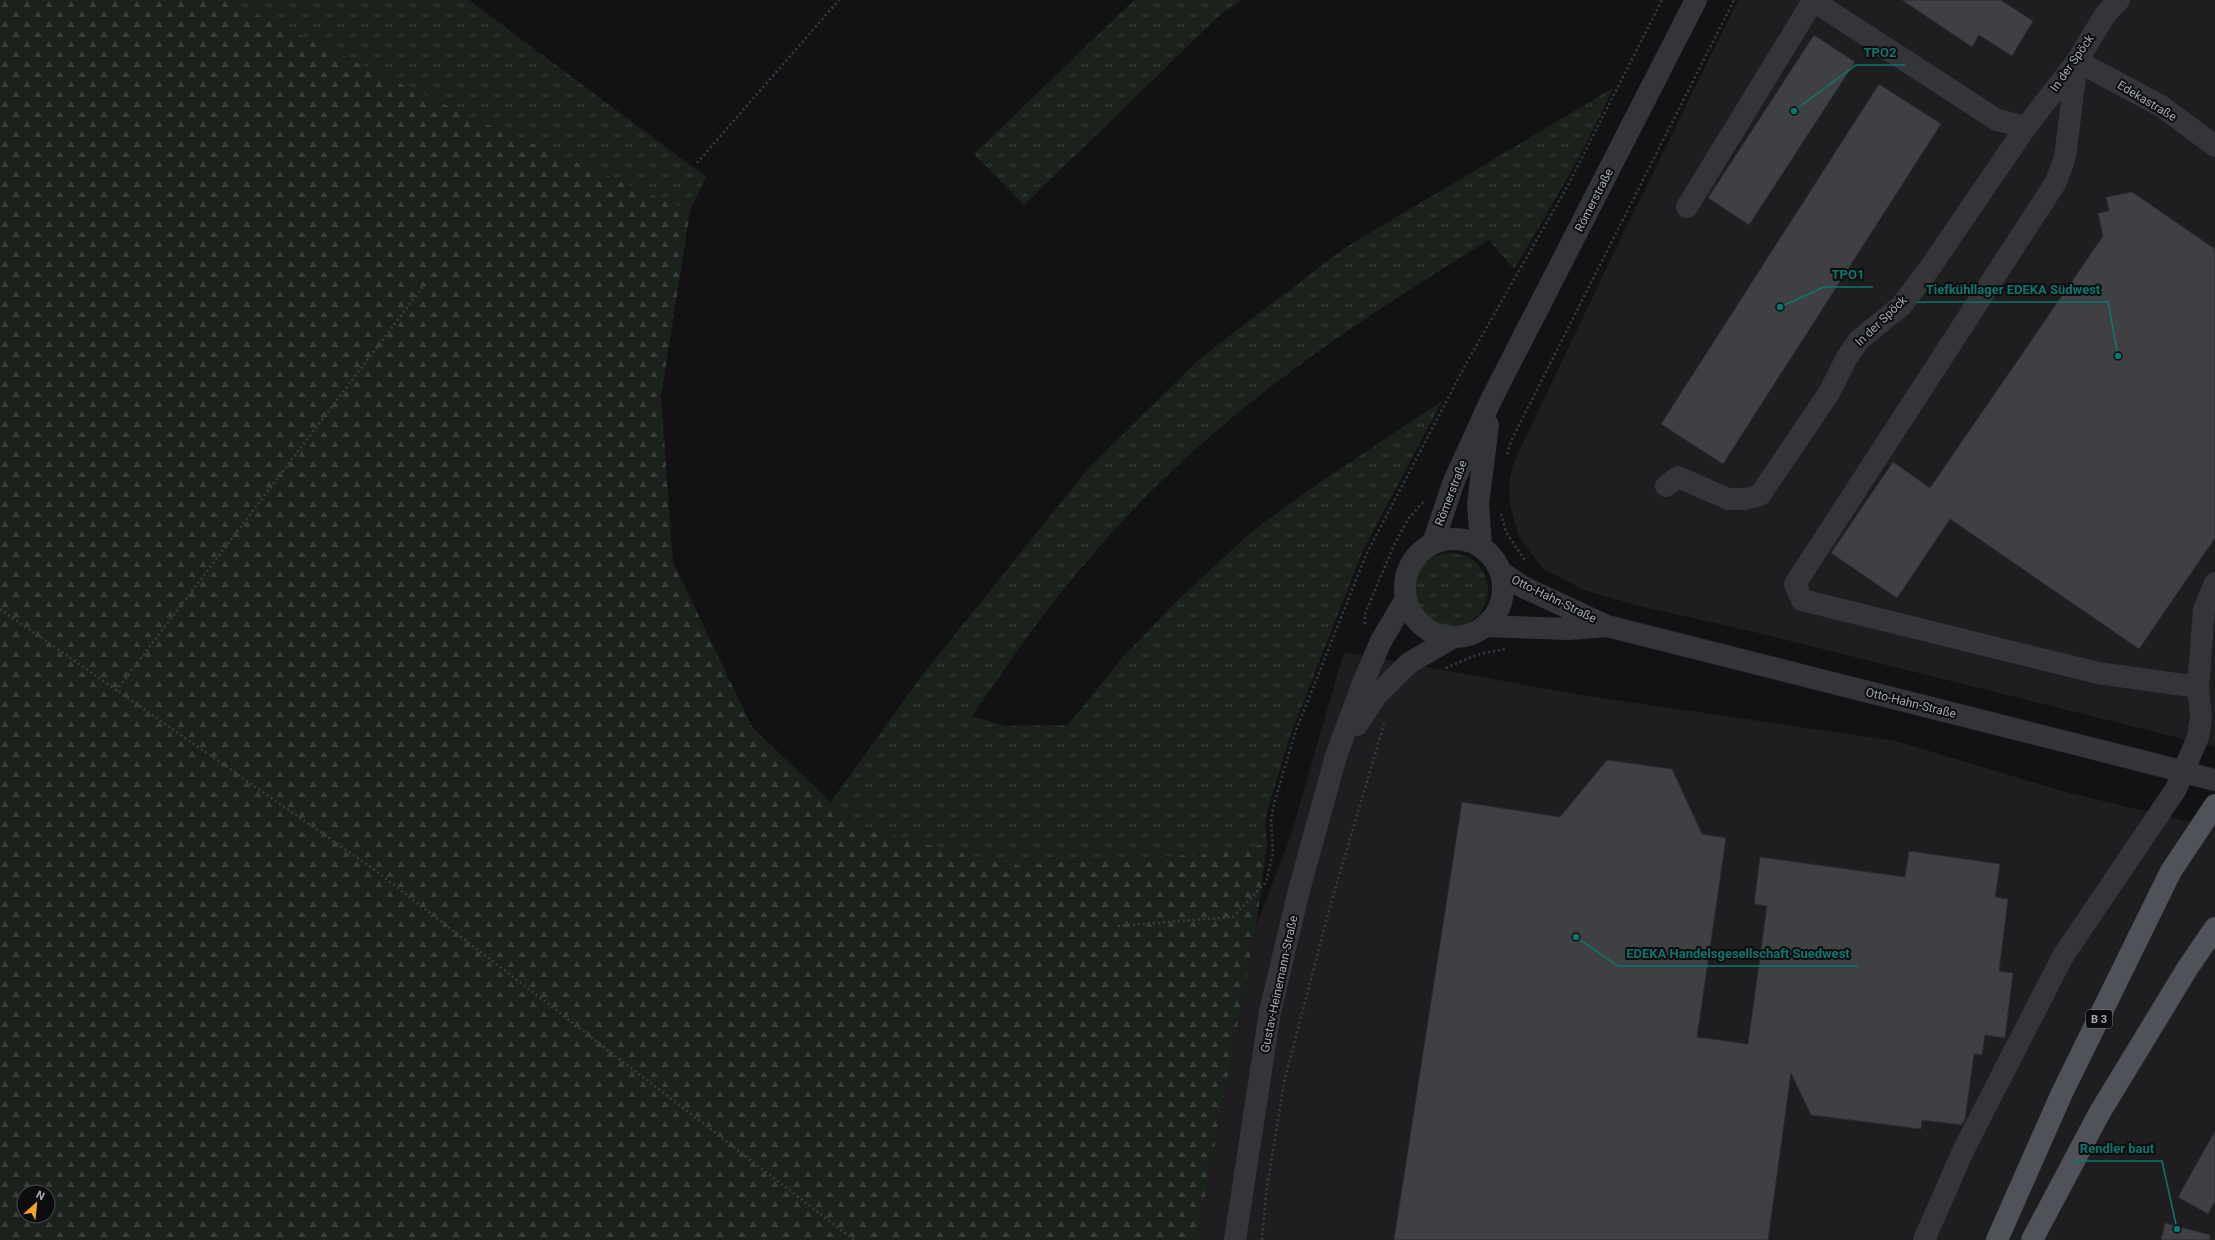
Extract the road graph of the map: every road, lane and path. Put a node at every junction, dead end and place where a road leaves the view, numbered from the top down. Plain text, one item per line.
1 (839, 0) edge
2 (1662, 0) edge
3 (1696, 0) edge
4 (1734, 0) edge
5 (1813, 0) edge
6 (2119, 0) edge
7 (2076, 61) junction
8 (2026, 127) junction
9 (2215, 146) edge
10 (697, 163) dead end
11 (1687, 207) dead end
12 (425, 284) dead end
13 (1491, 400) junction
14 (1506, 458) dead end
15 (1666, 486) dead end
16 (1447, 502) junction
17 (1488, 504) junction
18 (1433, 544) junction
19 (1481, 547) junction
20 (1530, 567) dead end
21 (1501, 572) junction
22 (2215, 582) edge
23 (1406, 599) junction
24 (0, 609) edge
25 (1485, 626) junction
26 (1607, 626) junction
27 (1454, 637) junction
28 (1382, 641) junction
29 (1511, 648) dead end
30 (1444, 669) dead end
31 (2198, 687) junction
32 (116, 691) junction
33 (1386, 718) dead end
34 (1336, 756) junction
35 (2215, 780) edge
36 (2215, 805) edge
37 (1118, 926) dead end
38 (2215, 928) edge
39 (854, 1240) edge
40 (1235, 1240) edge
41 (1262, 1240) edge
42 (1924, 1240) edge
43 (1997, 1240) edge
44 (2032, 1240) edge

1 - 10 path
2 - 37 path
3 - 13 street, Römerstraße
4 - 14 path
5 - 8 street
5 - 11 street
6 - 7 street, In der Spöck
7 - 8 street, In der Spöck
7 - 9 street, Edekastraße
7 - 31 street
8 - 15 street, In der Spöck
12 - 32 path
13 - 16 street, Römerstraße
13 - 17 street, Römerstraße
16 - 18 street, Römerstraße
16 - 28 path
17 - 19 street, Römerstraße
17 - 20 path
18 - 19 street
18 - 23 street
19 - 21 street
21 - 25 street
21 - 26 street, Otto-Hahn-Straße
22 - 31 street
23 - 27 street
23 - 28 street, Gustav-Heinemann-Straße
24 - 32 path
25 - 26 street, Otto-Hahn-Straße
25 - 27 street
26 - 35 street, Otto-Hahn-Straße, bridge
27 - 34 street, Gustav-Heinemann-Straße
28 - 34 street, Gustav-Heinemann-Straße
29 - 30 path
31 - 42 street
32 - 39 path
33 - 41 path
34 - 40 street, Gustav-Heinemann-Straße
36 - 43 main road, B 3
38 - 44 main road

